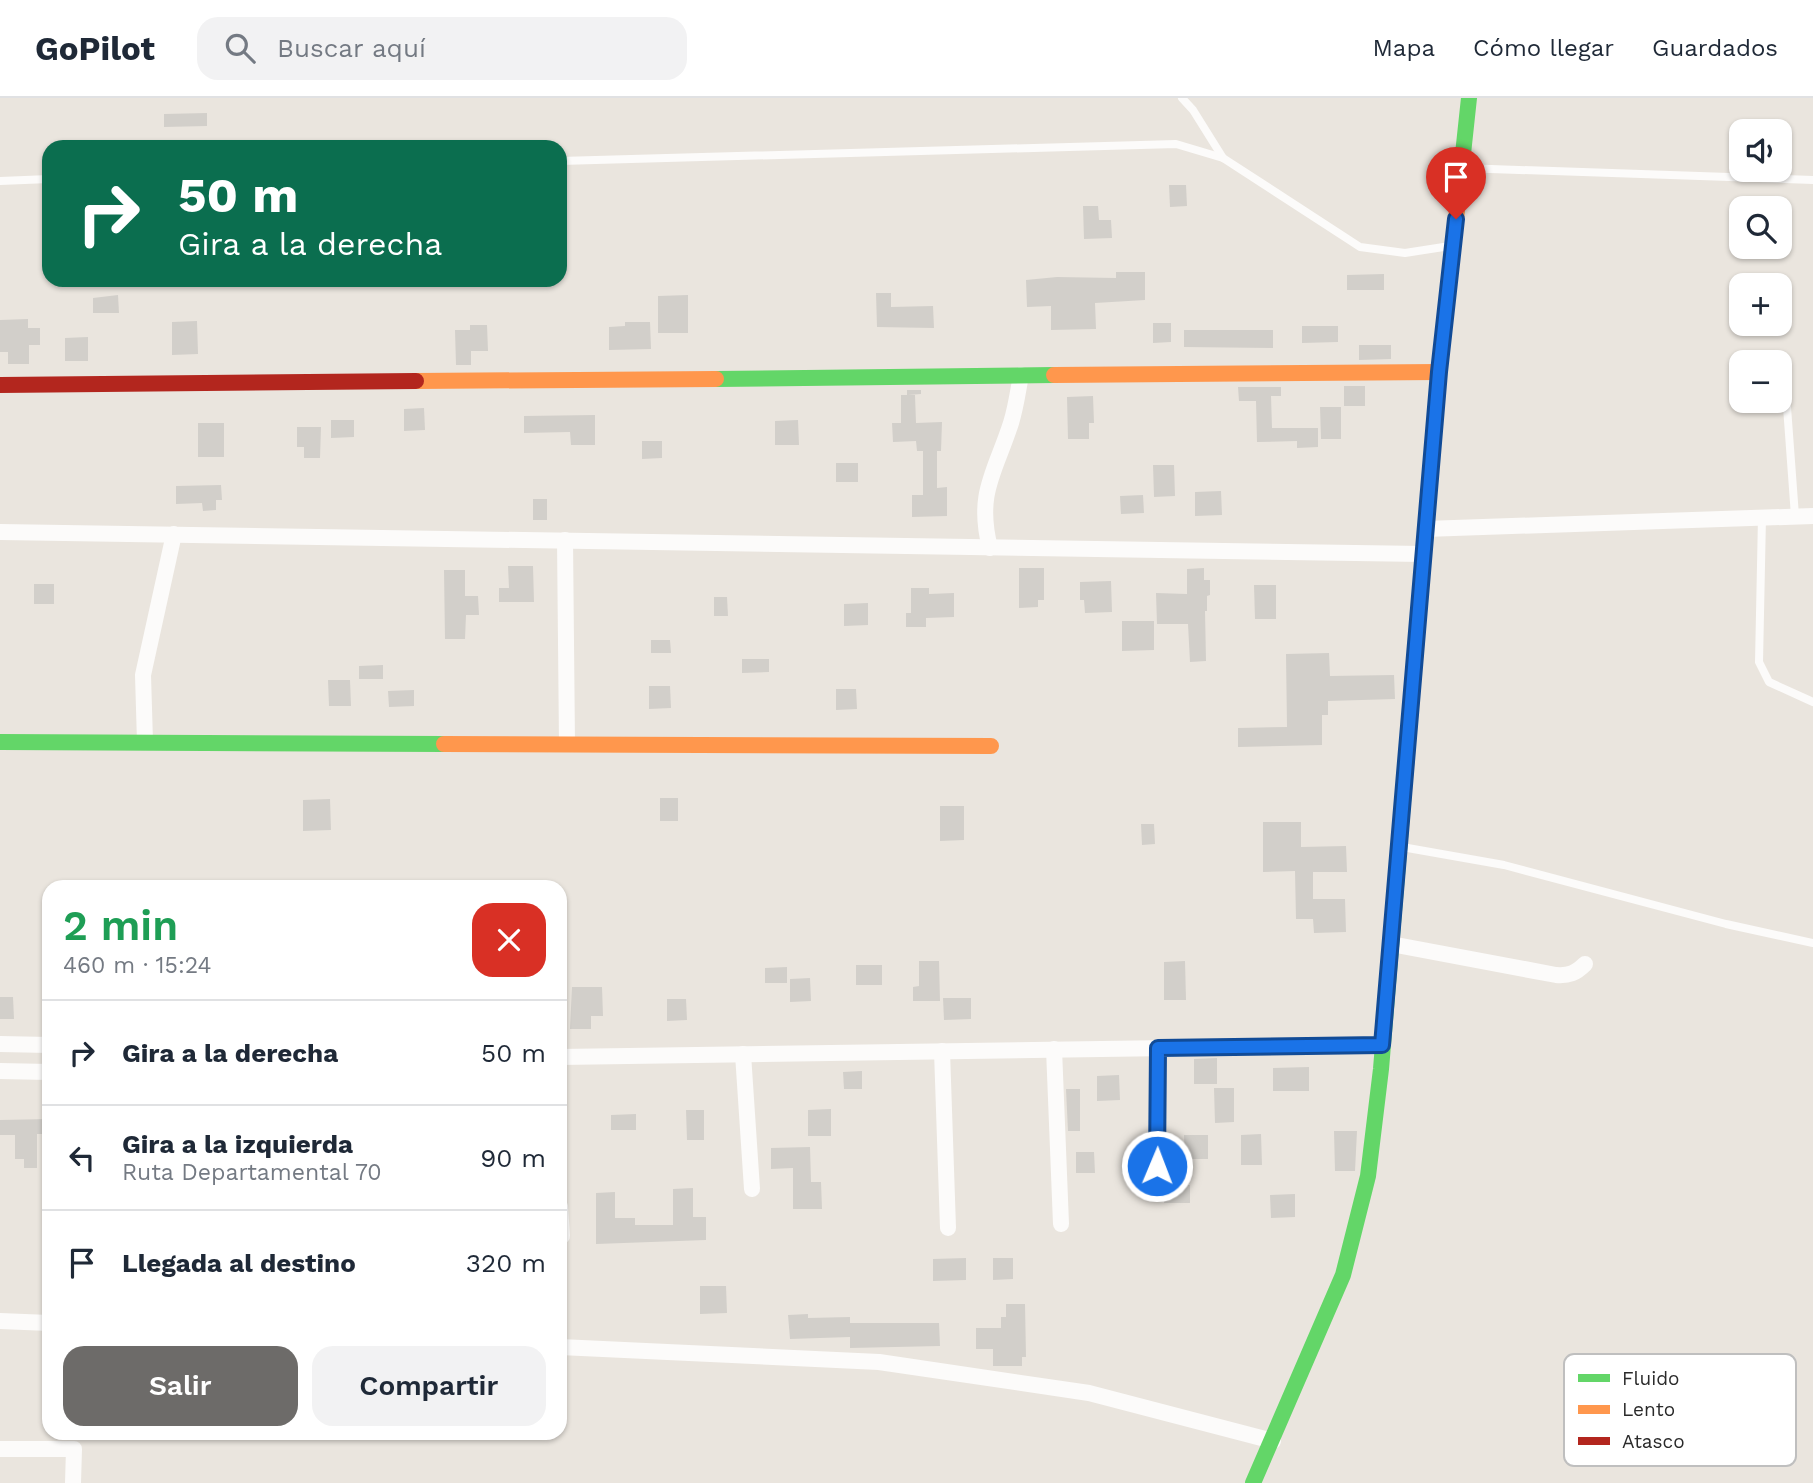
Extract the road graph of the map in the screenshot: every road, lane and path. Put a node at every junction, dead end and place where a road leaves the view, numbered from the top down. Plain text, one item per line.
1 (1182, 98) edge
2 (1469, 98) edge
3 (1223, 158) junction
4 (567, 161) edge
5 (1458, 168) junction
6 (42, 179) edge
7 (1813, 180) edge
8 (0, 181) edge
9 (1453, 245) junction
10 (1439, 372) junction
11 (1021, 375) junction
12 (0, 385) edge
13 (1787, 413) edge
14 (1795, 516) junction
15 (1813, 516) edge
16 (1762, 517) junction
17 (1425, 529) junction
18 (0, 532) edge
19 (174, 534) junction
20 (565, 540) junction
21 (990, 548) junction
22 (1423, 554) junction
23 (1813, 702) edge
24 (0, 742) edge
25 (145, 742) junction
26 (567, 744) junction
27 (991, 746) dead end
28 (1399, 846) junction
29 (1813, 943) edge
30 (1391, 944) junction
31 (1585, 964) dead end
32 (0, 1044) edge
33 (42, 1045) edge
34 (1382, 1045) junction
35 (1158, 1048) junction
36 (1054, 1049) junction
37 (943, 1051) junction
38 (743, 1054) junction
39 (567, 1056) edge
40 (0, 1071) edge
41 (42, 1072) edge
42 (1157, 1166) dead end
43 (752, 1189) dead end
44 (1061, 1224) dead end
45 (948, 1228) dead end
46 (0, 1321) edge
47 (42, 1323) edge
48 (567, 1347) edge
49 (1273, 1441) junction
50 (0, 1449) edge
51 (73, 1483) edge
52 (1253, 1483) edge

1 - 3 lane
2 - 5 street
3 - 4 lane
3 - 9 lane
5 - 7 lane
5 - 9 street
6 - 8 lane
9 - 10 street
10 - 11 street
10 - 17 street
11 - 12 street
11 - 21 street
13 - 14 lane
14 - 15 street
14 - 16 street
16 - 17 street
16 - 23 lane
17 - 22 street
18 - 19 street
19 - 20 street
19 - 25 street
20 - 21 street
20 - 26 street
21 - 22 street
22 - 28 street
24 - 25 street
25 - 26 street
26 - 27 street
28 - 29 lane
28 - 30 street
30 - 31 street
30 - 34 street
32 - 33 street
34 - 35 street
34 - 49 street
35 - 36 street
35 - 42 street
36 - 37 street
36 - 44 street
37 - 38 street
37 - 45 street
38 - 39 street
38 - 43 street
40 - 41 street
46 - 47 street
48 - 49 street
49 - 52 street
50 - 51 street

